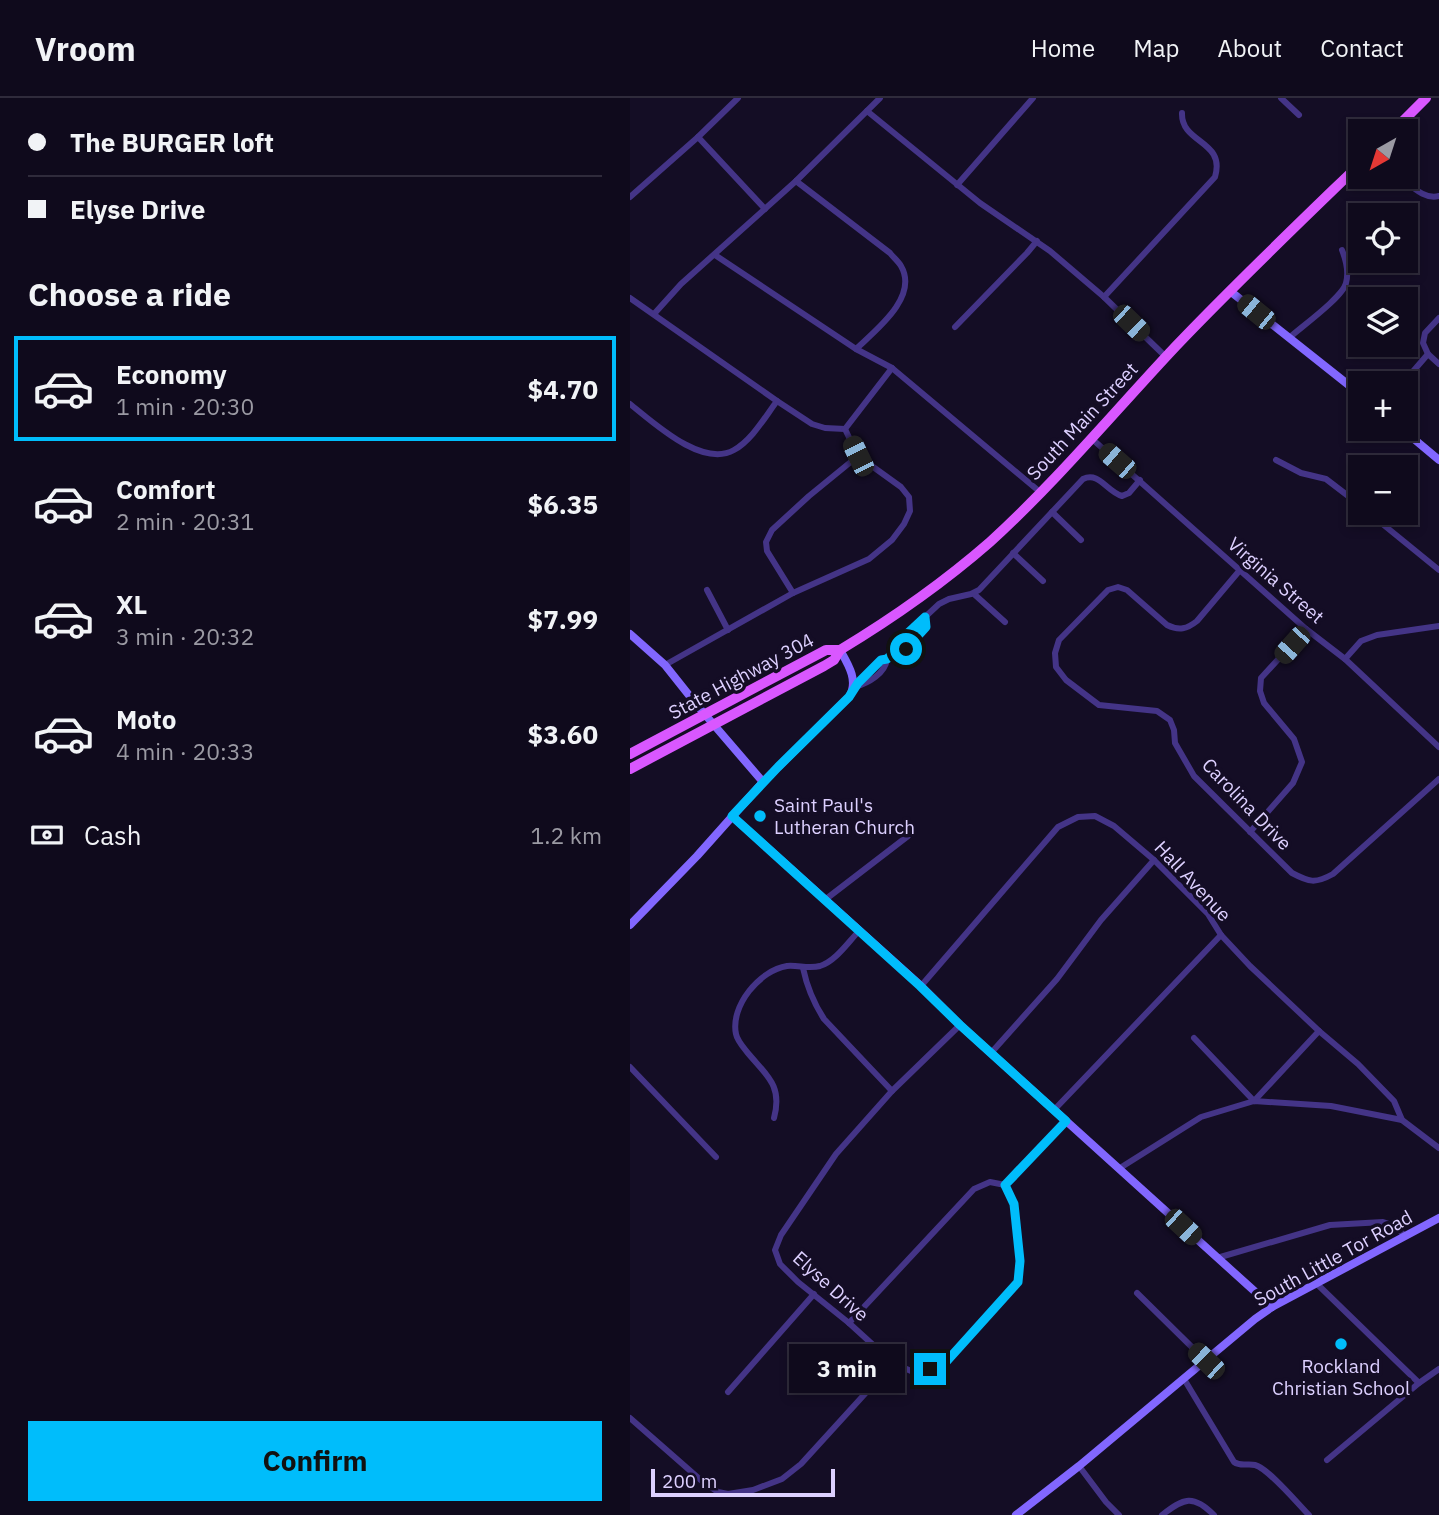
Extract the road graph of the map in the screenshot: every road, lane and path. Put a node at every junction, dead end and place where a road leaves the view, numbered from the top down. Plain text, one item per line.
1 (738, 98) edge
2 (880, 98) edge
3 (1033, 98) edge
4 (1281, 98) edge
5 (1426, 98) edge
6 (867, 111) junction
7 (1182, 113) dead end
8 (1299, 116) dead end
9 (1405, 119) edge
10 (698, 137) junction
11 (1348, 176) edge
12 (796, 181) junction
13 (957, 185) junction
14 (1415, 189) edge
15 (1439, 196) edge
16 (630, 197) edge
17 (765, 209) junction
18 (1037, 241) junction
19 (1342, 250) dead end
20 (715, 255) junction
21 (1230, 291) junction
22 (1104, 297) junction
23 (630, 298) edge
24 (654, 314) junction
25 (1439, 318) edge
26 (955, 327) dead end
27 (1289, 338) junction
28 (856, 349) junction
29 (1428, 354) junction
30 (1166, 357) junction
31 (1439, 364) edge
32 (892, 368) junction
33 (1414, 371) edge
34 (1348, 385) edge
35 (777, 401) junction
36 (630, 404) edge
37 (845, 429) junction
38 (1091, 438) junction
39 (1416, 441) edge
40 (858, 456) junction
41 (1276, 460) dead end
42 (1439, 460) edge
43 (1140, 480) junction
44 (1040, 492) junction
45 (1348, 496) edge
46 (1052, 512) junction
47 (1384, 525) edge
48 (1081, 540) dead end
49 (1013, 553) junction
50 (1240, 570) junction
51 (1439, 570) edge
52 (1043, 580) dead end
53 (707, 590) dead end
54 (793, 593) junction
55 (974, 594) junction
56 (1004, 622) dead end
57 (1439, 626) edge
58 (1306, 629) junction
59 (728, 630) junction
60 (631, 635) edge
61 (840, 650) junction
62 (1345, 659) junction
63 (665, 665) junction
64 (853, 688) junction
65 (705, 714) junction
66 (714, 725) junction
67 (1439, 747) edge
68 (630, 754) edge
69 (630, 769) edge
70 (1439, 779) edge
71 (763, 782) junction
72 (732, 816) junction
73 (1250, 832) junction
74 (908, 836) dead end
75 (1154, 860) junction
76 (826, 899) junction
77 (630, 925) edge
78 (860, 930) junction
79 (1221, 934) junction
80 (803, 968) junction
81 (920, 986) junction
82 (960, 1025) junction
83 (1319, 1031) junction
84 (1194, 1038) dead end
85 (991, 1053) junction
86 (630, 1067) edge
87 (892, 1091) junction
88 (1254, 1101) junction
89 (1054, 1110) junction
90 (774, 1118) dead end
91 (1402, 1120) junction
92 (1066, 1121) junction
93 (1439, 1147) edge
94 (716, 1157) dead end
95 (1120, 1168) junction
96 (1005, 1185) junction
97 (1439, 1218) edge
98 (1405, 1236) junction
99 (1217, 1258) junction
100 (1316, 1283) junction
101 (1137, 1293) dead end
102 (814, 1294) junction
103 (1272, 1307) junction
104 (849, 1322) junction
105 (1206, 1361) junction
106 (893, 1363) junction
107 (1439, 1368) edge
108 (1184, 1379) junction
109 (1419, 1383) junction
110 (728, 1392) dead end
111 (630, 1418) edge
112 (1327, 1461) dead end
113 (1079, 1466) junction
114 (1016, 1515) edge
115 (1119, 1515) edge
116 (1163, 1515) edge
117 (1214, 1515) edge
118 (1309, 1515) edge

1 - 10 street
2 - 6 street
3 - 13 street
4 - 8 street
5 - 9 main road
6 - 12 street
6 - 13 street
7 - 22 street
10 - 16 street
10 - 17 street
11 - 21 main road, South Main Street
12 - 17 street
12 - 28 street
13 - 18 street
14 - 15 street
17 - 20 street
18 - 22 street
18 - 26 street
19 - 27 street
20 - 24 street
20 - 28 street
21 - 27 street
21 - 30 main road, South Main Street
22 - 30 street
23 - 24 street
24 - 35 street
25 - 29 street
27 - 34 street
28 - 32 street
29 - 31 street
29 - 33 street
30 - 38 main road, South Main Street
32 - 37 street
32 - 44 street
35 - 36 street
35 - 37 street
37 - 40 street
38 - 43 street, Virginia Street
38 - 44 main road, South Main Street
39 - 42 street
40 - 54 street
40 - 54 street
41 - 45 street
43 - 46 street
43 - 50 street, Virginia Street
44 - 61 main road, South Main Street
46 - 48 street
46 - 49 street
47 - 51 street
49 - 52 street
49 - 55 street
50 - 58 street, Virginia Street
50 - 73 street, Carolina Drive
53 - 59 street
54 - 59 street
55 - 56 street
55 - 64 street
57 - 62 street
58 - 62 street, Virginia Street
58 - 73 street
59 - 63 street
60 - 63 street
61 - 64 street
61 - 65 main road, State Highway 304
61 - 66 main road, State Highway 304
62 - 67 street, Virginia Street
63 - 65 street
64 - 71 street
65 - 66 street
65 - 68 main road, State Highway 304
66 - 69 main road, State Highway 304
66 - 71 street
70 - 73 street, Carolina Drive
71 - 72 street
72 - 76 street
72 - 77 street
74 - 76 street
75 - 79 street, Hall Avenue
75 - 81 street, Hall Avenue
75 - 85 street
76 - 78 street
78 - 80 street
78 - 81 street
79 - 83 street, Hall Avenue
79 - 89 street
80 - 87 street
80 - 90 street
81 - 82 street
82 - 85 street
82 - 87 street
83 - 88 street
83 - 91 street, Hall Avenue
84 - 88 street
85 - 89 street
86 - 94 street
87 - 102 street, Elyse Drive
88 - 91 street
88 - 95 street
89 - 92 street
91 - 93 street, Hall Avenue
92 - 95 street
92 - 96 street
95 - 99 street
96 - 104 street
96 - 106 street
97 - 98 street, South Little Tor Road
98 - 99 street
98 - 100 street, South Little Tor Road
99 - 103 street
100 - 103 street, South Little Tor Road
100 - 109 street
101 - 105 street
102 - 104 street, Elyse Drive
102 - 110 street
103 - 105 street, South Little Tor Road
104 - 106 street, Elyse Drive
105 - 108 street, South Little Tor Road
106 - 111 street
107 - 109 street
108 - 113 street, South Little Tor Road
108 - 118 street
109 - 112 street
113 - 114 street, South Little Tor Road
113 - 115 street
116 - 117 street

